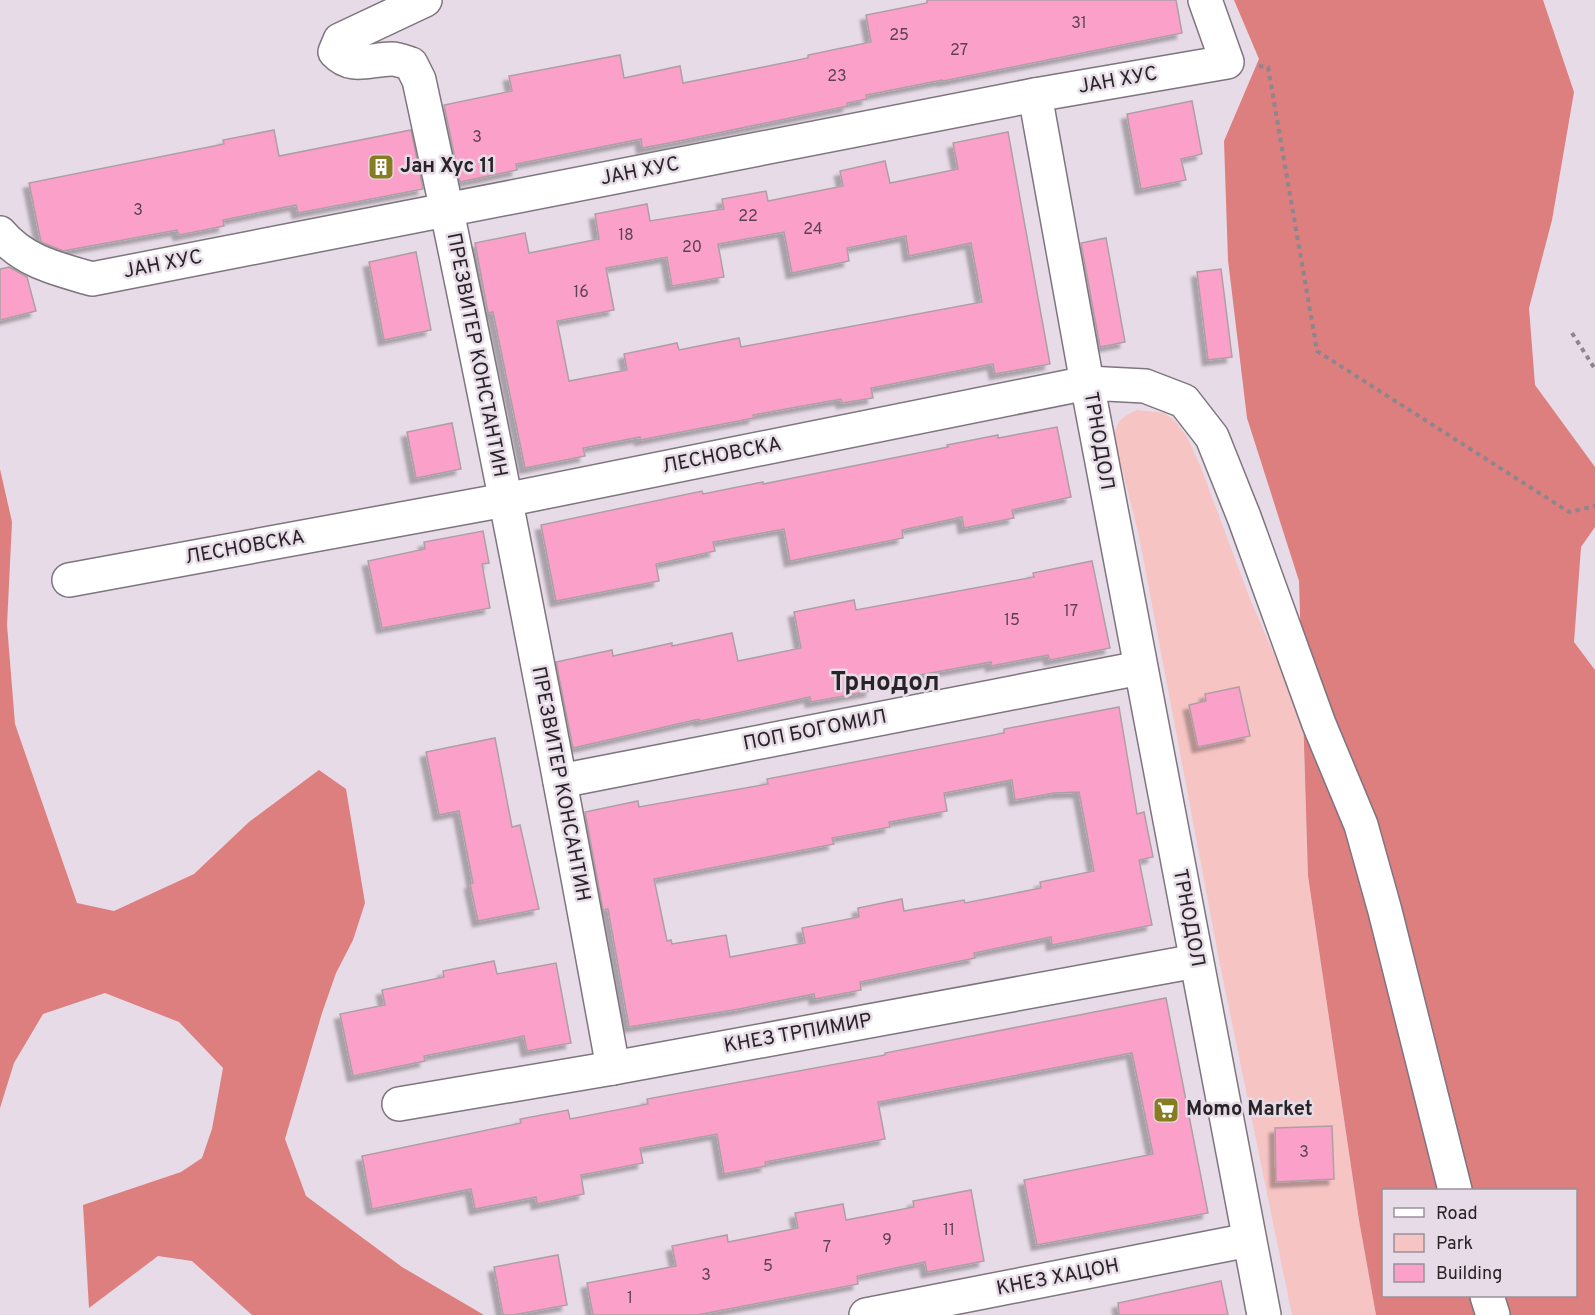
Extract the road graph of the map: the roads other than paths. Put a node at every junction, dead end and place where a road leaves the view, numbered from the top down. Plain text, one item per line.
1 (425, 0) edge
2 (1205, 0) edge
3 (1035, 95) junction
4 (447, 210) junction
5 (0, 233) edge
6 (1087, 383) junction
7 (505, 500) junction
8 (69, 580) dead end
9 (1140, 668) junction
10 (560, 781) junction
11 (1196, 961) junction
12 (613, 1068) junction
13 (399, 1104) dead end
14 (1455, 1189) edge
15 (1249, 1240) junction
16 (1487, 1297) edge
17 (866, 1315) edge
18 (1264, 1315) edge
19 (1493, 1315) edge

1 - 4 street, ПРЕЗВИТЕР КОНСТАНТИН
2 - 3 street, ЈАН ХУС
3 - 4 street, ЈАН ХУС
3 - 6 street
4 - 5 street, ЈАН ХУС
4 - 7 street, ПРЕЗВИТЕР КОНСТАНТИН
6 - 7 street, ЛЕСНОВСКА
6 - 9 street, ТРНОДОЛ
6 - 14 street, ТРНОДОЛ
7 - 8 street, ЛЕСНОВСКА
7 - 10 street, ПРЕЗВИТЕР КОНСАНТИН
9 - 10 street, ПОП БОГОМИЛ
9 - 11 street, ТРНОДОЛ
10 - 12 street, ПРЕЗВИТЕР КОНСАНТИН
11 - 12 street, КНЕЗ ТРПИМИР
11 - 15 street, ТРНОДОЛ
12 - 13 street, КНЕЗ ТРПИМИР
15 - 17 street, КНЕЗ ХАЦОН
15 - 18 street, ТРНОДОЛ
16 - 19 street

